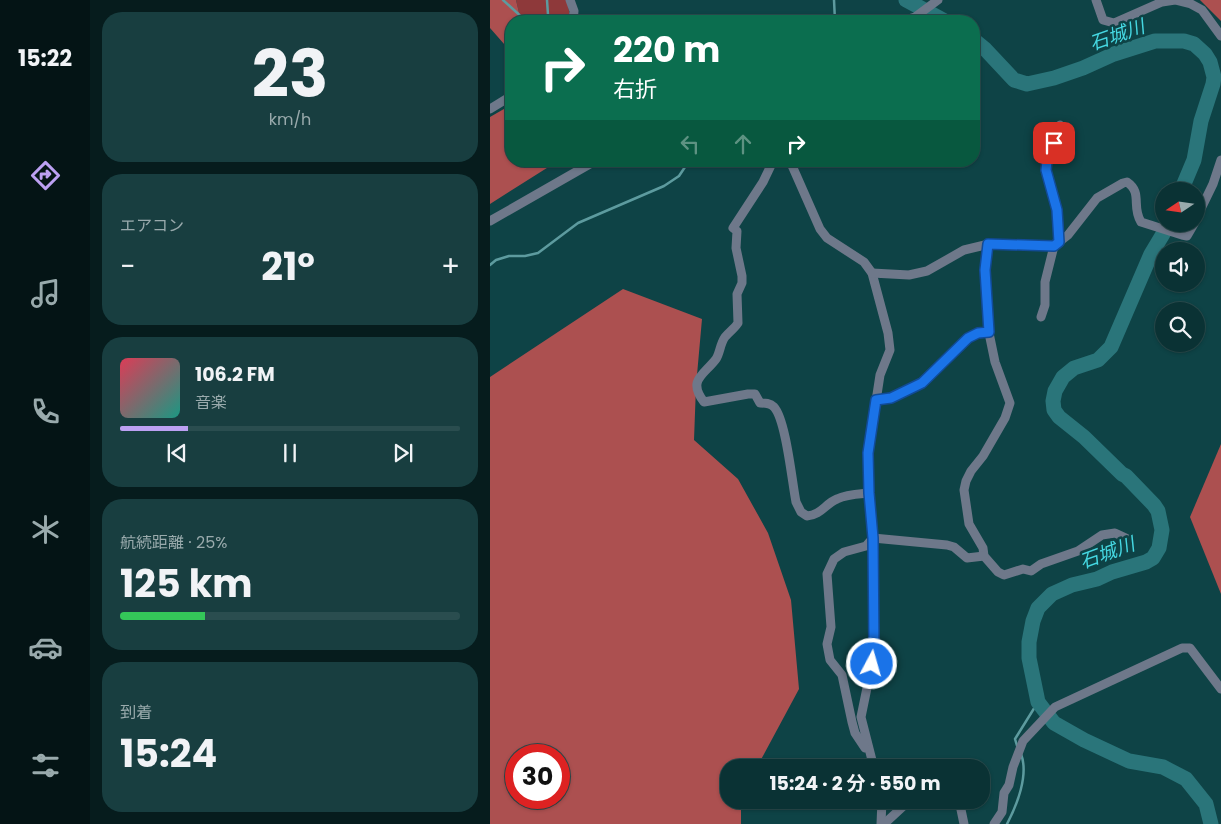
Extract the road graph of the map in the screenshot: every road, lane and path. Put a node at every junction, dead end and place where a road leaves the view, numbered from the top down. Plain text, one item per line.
1 (570, 0) edge
2 (938, 0) edge
3 (1096, 0) edge
4 (574, 15) edge
5 (916, 15) edge
6 (1221, 36) edge
7 (505, 100) edge
8 (490, 109) edge
9 (1060, 125) dead end
10 (1221, 160) edge
11 (585, 167) edge
12 (770, 167) edge
13 (793, 167) edge
14 (1205, 200) edge
15 (490, 221) edge
16 (1155, 227) edge
17 (1170, 232) edge
18 (1189, 232) edge
19 (988, 244) junction
20 (1056, 244) junction
21 (872, 273) junction
22 (1041, 318) dead end
23 (989, 332) junction
24 (876, 400) junction
25 (869, 493) junction
26 (873, 538) junction
27 (1128, 539) dead end
28 (984, 556) junction
29 (1221, 689) edge
30 (871, 756) junction
31 (872, 759) edge
32 (882, 809) edge
33 (900, 809) edge
34 (961, 809) edge
35 (883, 824) edge
36 (964, 824) edge
37 (994, 824) edge

1 - 4 street
2 - 5 street
3 - 6 street
7 - 8 street
9 - 20 street
10 - 14 street
11 - 15 street
12 - 25 street
13 - 21 street
16 - 20 street
17 - 18 street
19 - 20 street
19 - 21 street
19 - 23 street
20 - 22 street
21 - 24 street
23 - 24 street
23 - 28 street
24 - 25 street
25 - 26 street
26 - 28 street
26 - 30 street
26 - 30 street
27 - 28 street
29 - 37 street
30 - 31 street
32 - 35 street
33 - 35 street
34 - 36 street

